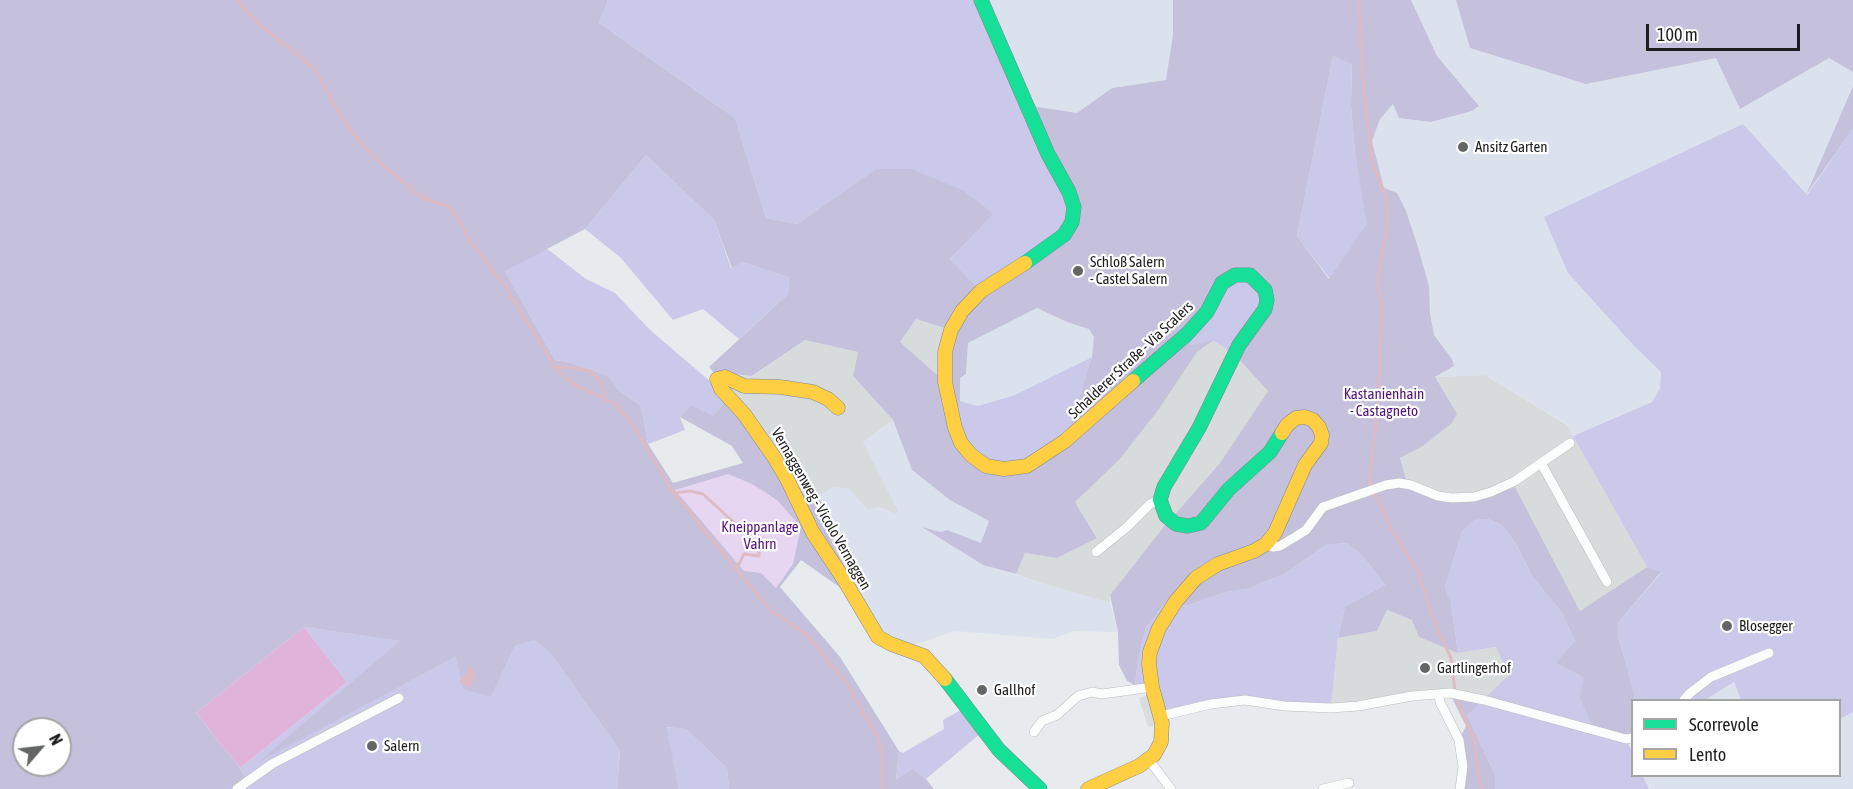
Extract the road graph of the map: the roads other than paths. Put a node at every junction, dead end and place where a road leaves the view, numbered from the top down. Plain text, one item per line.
1 (981, 0) edge
2 (838, 408) dead end
3 (1570, 443) dead end
4 (1541, 464) junction
5 (1160, 500) junction
6 (1266, 544) junction
7 (1096, 552) dead end
8 (1607, 582) dead end
9 (1769, 653) dead end
10 (1152, 687) junction
11 (1439, 694) junction
12 (399, 698) dead end
13 (1685, 699) edge
14 (1161, 716) junction
15 (1034, 732) dead end
16 (1631, 738) edge
17 (1149, 760) junction
18 (1349, 783) dead end
19 (237, 789) edge
20 (1040, 789) edge
21 (1088, 789) edge
22 (1171, 789) edge
23 (1323, 789) edge
24 (1460, 789) edge

1 - 5 street, Schalderer Straße - Via Scalers
2 - 20 street, Vernaggenweg - Vicolo Vernaggen
3 - 4 street
4 - 6 street
4 - 8 street
5 - 6 street
5 - 7 street
6 - 10 street
9 - 13 street
10 - 14 street
10 - 15 street
11 - 14 street
11 - 16 street
11 - 24 street
12 - 19 street
14 - 17 street
17 - 21 street
17 - 22 street
18 - 23 street

